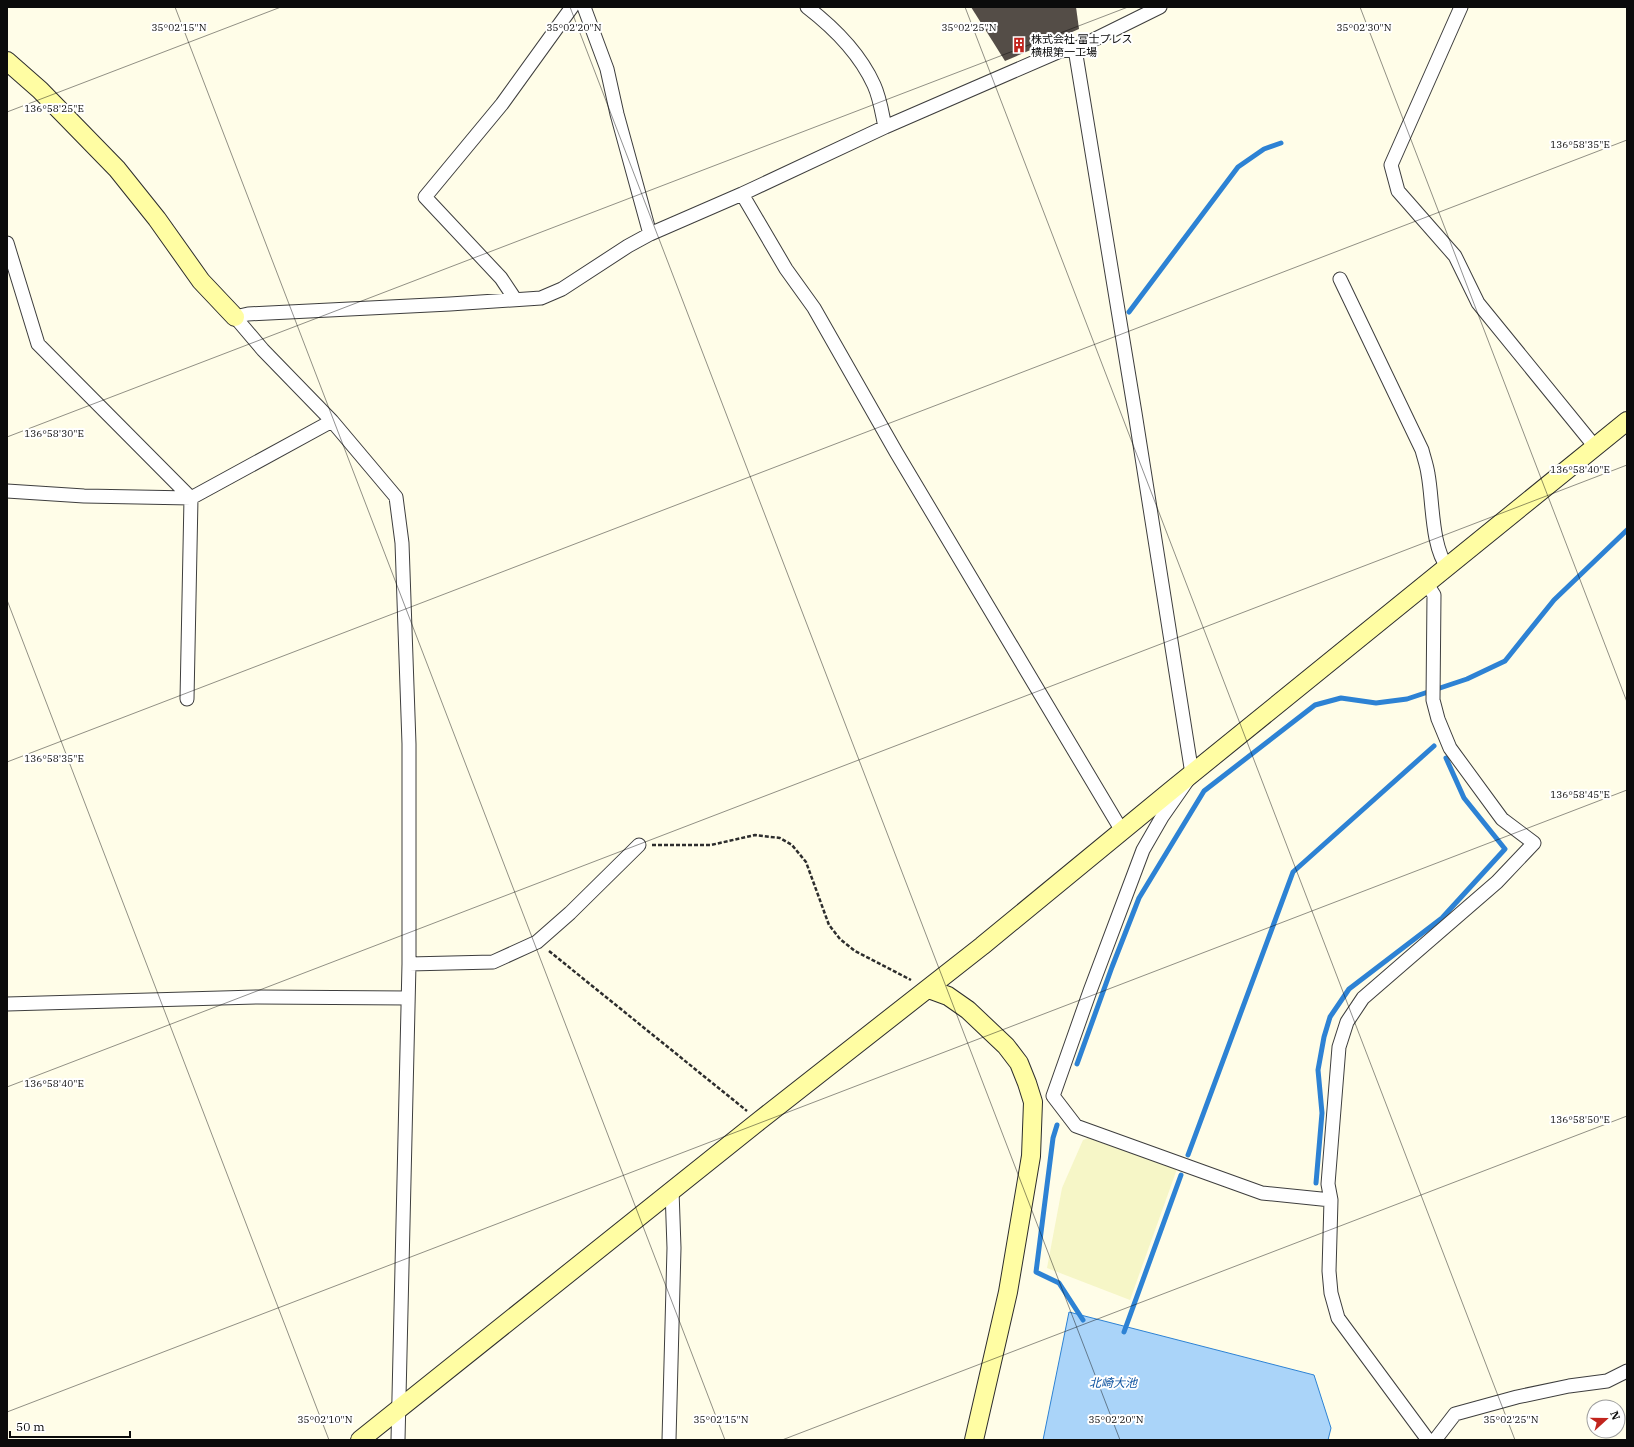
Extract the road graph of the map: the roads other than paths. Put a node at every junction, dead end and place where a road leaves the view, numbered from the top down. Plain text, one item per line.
1 (572, 7) edge
2 (584, 7) edge
3 (807, 7) edge
4 (1160, 7) edge
5 (1461, 7) edge
6 (1075, 49) junction
7 (7, 61) edge
8 (885, 127) junction
9 (742, 194) junction
10 (650, 234) junction
11 (7, 243) edge
12 (1340, 279) dead end
13 (515, 299) junction
14 (234, 317) junction
15 (332, 421) junction
16 (1627, 421) edge
17 (1596, 448) junction
18 (7, 491) edge
19 (191, 498) junction
20 (1448, 568) junction
21 (1427, 584) junction
22 (187, 699) dead end
23 (1192, 774) junction
24 (1122, 832) junction
25 (639, 845) road end
26 (409, 964) junction
27 (929, 989) junction
28 (408, 998) junction
29 (7, 1004) edge
30 (1054, 1096) junction
31 (1033, 1102) junction
32 (672, 1190) junction
33 (1331, 1200) junction
34 (1627, 1371) edge
35 (398, 1410) junction
36 (360, 1440) edge
37 (398, 1440) edge
38 (669, 1440) edge
39 (974, 1440) edge
40 (1428, 1440) edge
41 (1435, 1440) edge

1 - 13 street
2 - 10 street
3 - 8 street
4 - 6 street
5 - 17 street
6 - 8 street
6 - 23 street
7 - 14 street
8 - 9 street
9 - 10 street
9 - 24 street
10 - 13 street
11 - 19 street
12 - 20 street
13 - 14 street
14 - 15 street
15 - 19 street
15 - 26 street
16 - 17 street
17 - 20 street
18 - 19 street
19 - 22 street
20 - 21 street
21 - 23 street
21 - 33 street
23 - 24 street
23 - 30 street
24 - 27 street
25 - 26 street
26 - 28 street
27 - 31 street
27 - 32 street
28 - 29 street
28 - 35 street
30 - 31 street
30 - 33 street
31 - 39 street
32 - 35 street
32 - 38 street
33 - 40 street
34 - 41 street
35 - 36 street
35 - 37 street

